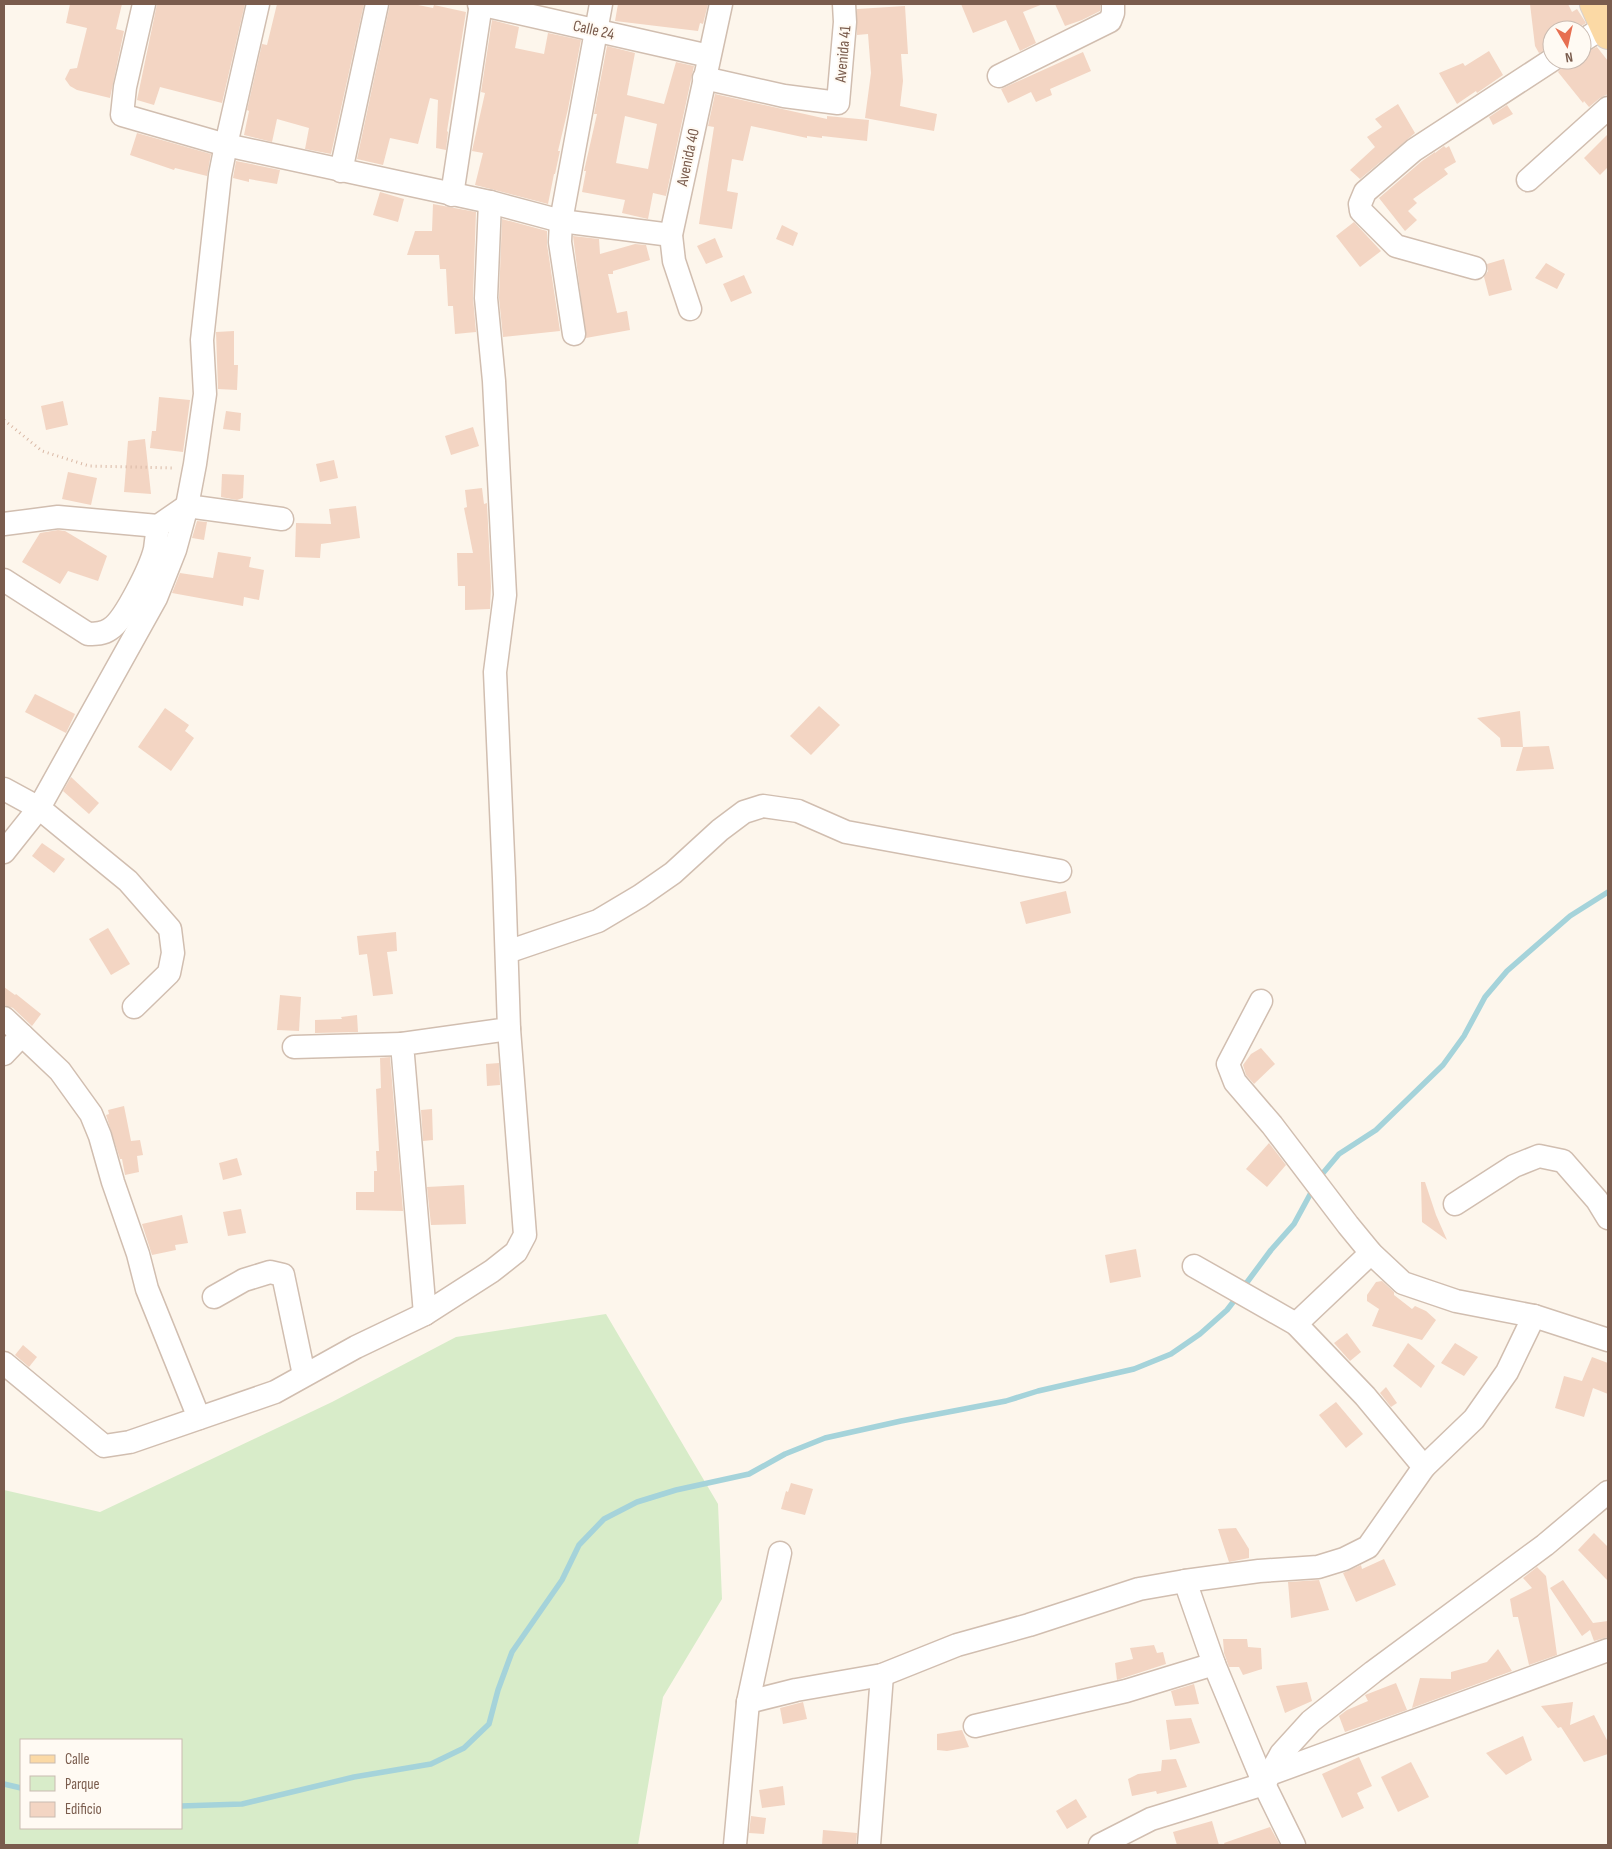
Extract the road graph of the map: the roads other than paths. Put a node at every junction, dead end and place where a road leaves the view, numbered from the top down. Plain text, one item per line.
1 (144, 4) edge
2 (258, 4) edge
3 (377, 4) edge
4 (480, 4) edge
5 (602, 4) edge
6 (721, 4) edge
7 (844, 4) edge
8 (1113, 4) edge
9 (596, 30) junction
10 (709, 56) junction
11 (1542, 67) edge
12 (999, 76) dead end
13 (704, 78) junction
14 (1608, 108) edge
15 (226, 145) junction
16 (341, 171) junction
17 (1528, 180) dead end
18 (452, 195) junction
19 (490, 202) junction
20 (561, 221) junction
21 (671, 235) junction
22 (1475, 268) dead end
23 (690, 309) dead end
24 (574, 334) dead end
25 (187, 506) junction
26 (282, 518) dead end
27 (4, 524) edge
28 (158, 526) junction
29 (4, 580) edge
30 (4, 789) edge
31 (39, 808) junction
32 (4, 852) edge
33 (1060, 871) dead end
34 (507, 952) junction
35 (1261, 1001) dead end
36 (134, 1007) dead end
37 (4, 1018) edge
38 (509, 1029) junction
39 (22, 1035) junction
40 (402, 1044) junction
41 (294, 1047) dead end
42 (4, 1054) edge
43 (1455, 1204) dead end
44 (1608, 1218) edge
45 (1371, 1253) junction
46 (1194, 1266) dead end
47 (214, 1297) dead end
48 (425, 1314) junction
49 (1534, 1316) junction
50 (1296, 1324) junction
51 (1608, 1340) edge
52 (4, 1363) edge
53 (304, 1375) junction
54 (199, 1418) junction
55 (1424, 1467) junction
56 (1608, 1492) edge
57 (780, 1553) dead end
58 (1185, 1580) junction
59 (1608, 1650) edge
60 (1214, 1664) junction
61 (882, 1675) junction
62 (748, 1702) junction
63 (975, 1726) dead end
64 (1267, 1779) junction
65 (735, 1845) edge
66 (869, 1845) edge
67 (1100, 1845) edge
68 (1294, 1845) edge

1 - 15 street
2 - 15 street
3 - 16 street
4 - 9 street, Calle 24
4 - 18 street
5 - 9 street
6 - 10 street, Avenida 40
7 - 13 street, Avenida 41
8 - 12 street
9 - 10 street, Calle 24
9 - 20 street
10 - 13 street, Avenida 40
11 - 22 street
13 - 21 street, Avenida 40
14 - 17 street
15 - 16 street
15 - 25 street
16 - 18 street
18 - 19 street
19 - 20 street
19 - 34 street
20 - 21 street
20 - 24 street
21 - 23 street, Avenida 40
25 - 26 street
25 - 28 street
25 - 31 street
27 - 28 street
28 - 29 street
30 - 31 street
31 - 32 street
31 - 36 street
33 - 34 street
34 - 38 street
35 - 45 street
37 - 39 street
38 - 40 street
38 - 48 street
39 - 42 street
39 - 54 street
40 - 41 street
40 - 48 street
43 - 44 street
45 - 49 street
45 - 50 street
46 - 50 street
47 - 53 street
48 - 53 street
49 - 51 street
49 - 55 street
50 - 55 street
52 - 54 street
53 - 54 street
55 - 58 street
56 - 64 street
57 - 62 street
58 - 60 street
58 - 61 street
59 - 64 street
60 - 63 street
60 - 64 street
61 - 62 street
61 - 66 street
62 - 65 street
64 - 67 street
64 - 68 street

